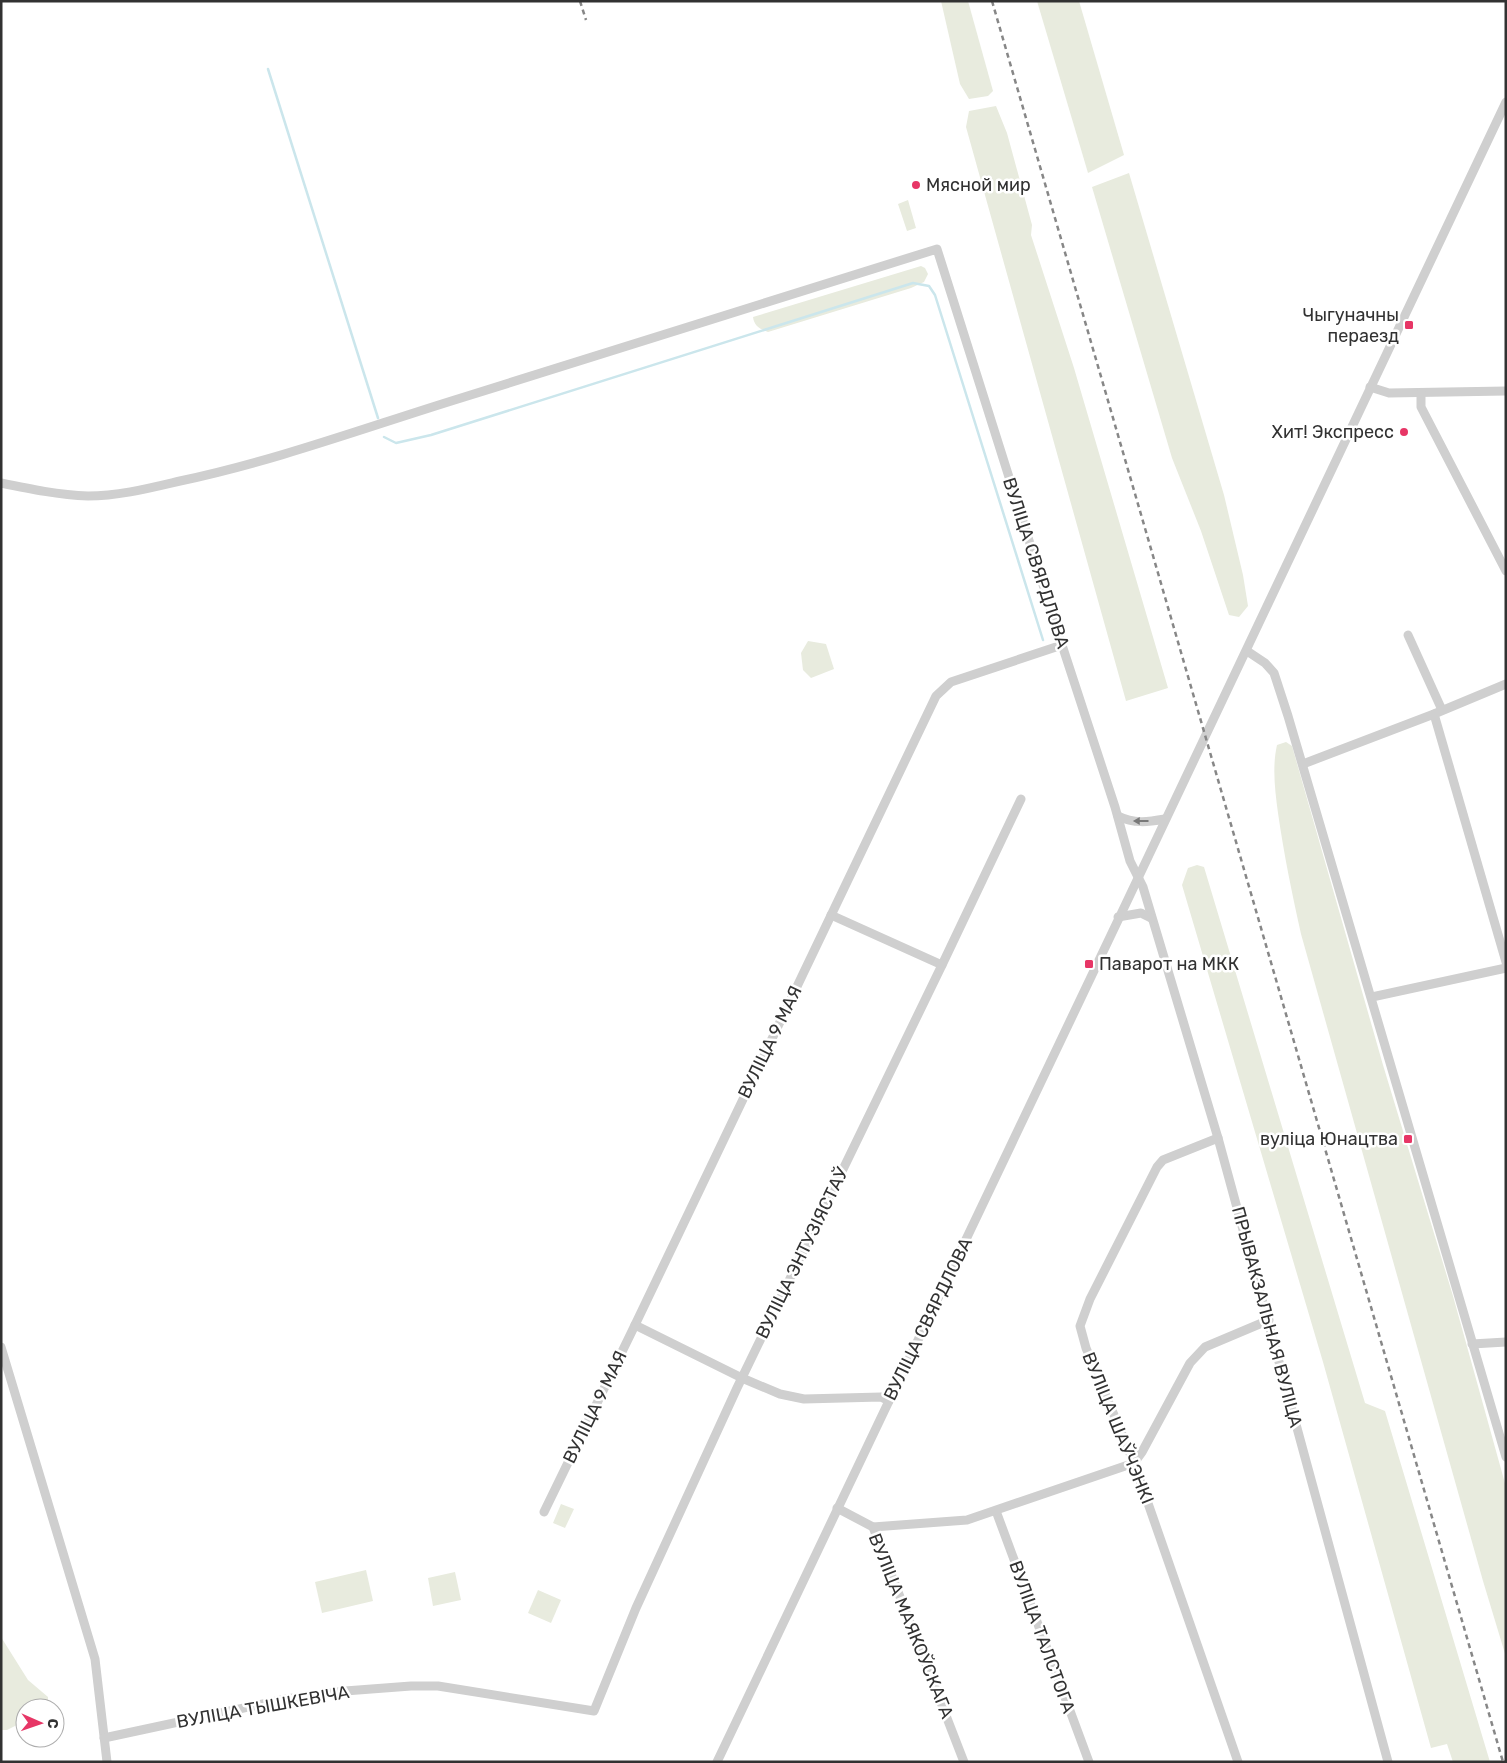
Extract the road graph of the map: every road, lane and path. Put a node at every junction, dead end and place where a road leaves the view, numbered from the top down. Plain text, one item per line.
1 (1506, 102) edge
2 (1370, 387) junction
3 (1506, 391) edge
4 (1421, 393) junction
5 (1, 483) edge
6 (1506, 571) edge
7 (1408, 635) dead end
8 (1062, 645) junction
9 (1247, 651) junction
10 (1506, 684) edge
11 (1438, 712) junction
12 (1302, 764) junction
13 (1021, 799) dead end
14 (1118, 816) junction
15 (1165, 819) junction
16 (1138, 875) junction
17 (831, 915) junction
18 (1118, 917) junction
19 (1151, 918) junction
20 (1506, 962) edge
21 (942, 964) junction
22 (1506, 968) edge
23 (1372, 997) junction
24 (1218, 1138) junction
25 (1269, 1320) junction
26 (635, 1325) junction
27 (1506, 1342) edge
28 (1472, 1344) junction
29 (1, 1347) edge
30 (742, 1378) junction
31 (889, 1401) junction
32 (1506, 1457) edge
33 (1134, 1463) junction
34 (837, 1508) junction
35 (544, 1512) dead end
36 (996, 1512) junction
37 (873, 1528) junction
38 (594, 1711) joint
39 (104, 1738) junction
40 (107, 1762) edge
41 (717, 1762) edge
42 (964, 1762) edge
43 (1089, 1762) edge
44 (1238, 1762) edge
45 (1388, 1762) edge

1 - 2 street, ВУЛІЦА СВЯРДЛОВА
2 - 4 street
2 - 9 street, ВУЛІЦА СВЯРДЛОВА
3 - 4 street
4 - 6 street
5 - 8 street, ВУЛІЦА СВЯРДЛОВА
7 - 11 street
8 - 14 street, ВУЛІЦА СВЯРДЛОВА
8 - 17 street, ВУЛІЦА 9 МАЯ
9 - 12 street
9 - 15 street, ВУЛІЦА СВЯРДЛОВА
10 - 11 street
11 - 12 street
11 - 20 street
12 - 23 street
13 - 21 street, ВУЛІЦА ЭНТУЗІЯСТАЎ
15 -> 14 street
14 - 16 street, ВУЛІЦА СВЯРДЛОВА
15 - 16 street, ВУЛІЦА СВЯРДЛОВА
16 - 18 street, ВУЛІЦА СВЯРДЛОВА
16 - 19 street, ПРЫВАКЗАЛЬНАЯ ВУЛІЦА
17 - 21 street
17 - 26 street, ВУЛІЦА 9 МАЯ
18 - 19 street
18 - 31 street, ВУЛІЦА СВЯРДЛОВА
19 - 24 street, ПРЫВАКЗАЛЬНАЯ ВУЛІЦА
21 - 30 street, ВУЛІЦА ЭНТУЗІЯСТАЎ
22 - 23 street
23 - 28 street
24 - 25 street, ПРЫВАКЗАЛЬНАЯ ВУЛІЦА
24 - 33 street, ВУЛІЦА ШАЎЧЭНКІ
25 - 33 street
25 - 45 street, ПРЫВАКЗАЛЬНАЯ ВУЛІЦА
26 - 30 street
26 - 35 street, ВУЛІЦА 9 МАЯ
27 - 28 street
28 - 32 street
29 - 39 street
30 - 31 street
30 - 38 street, ВУЛІЦА ЭНТУЗІЯСТАЎ
31 - 34 street, ВУЛІЦА СВЯРДЛОВА
33 - 36 street
33 - 44 street, ВУЛІЦА ШАЎЧЭНКІ
34 - 37 street, ВУЛІЦА МАЯКОЎСКАГА
34 - 41 street, ВУЛІЦА СВЯРДЛОВА
36 - 37 street
36 - 43 street, ВУЛІЦА ТАЛСТОГА
37 - 42 street, ВУЛІЦА МАЯКОЎСКАГА
38 - 39 street, ВУЛІЦА ТЫШКЕВІЧА
39 - 40 street

